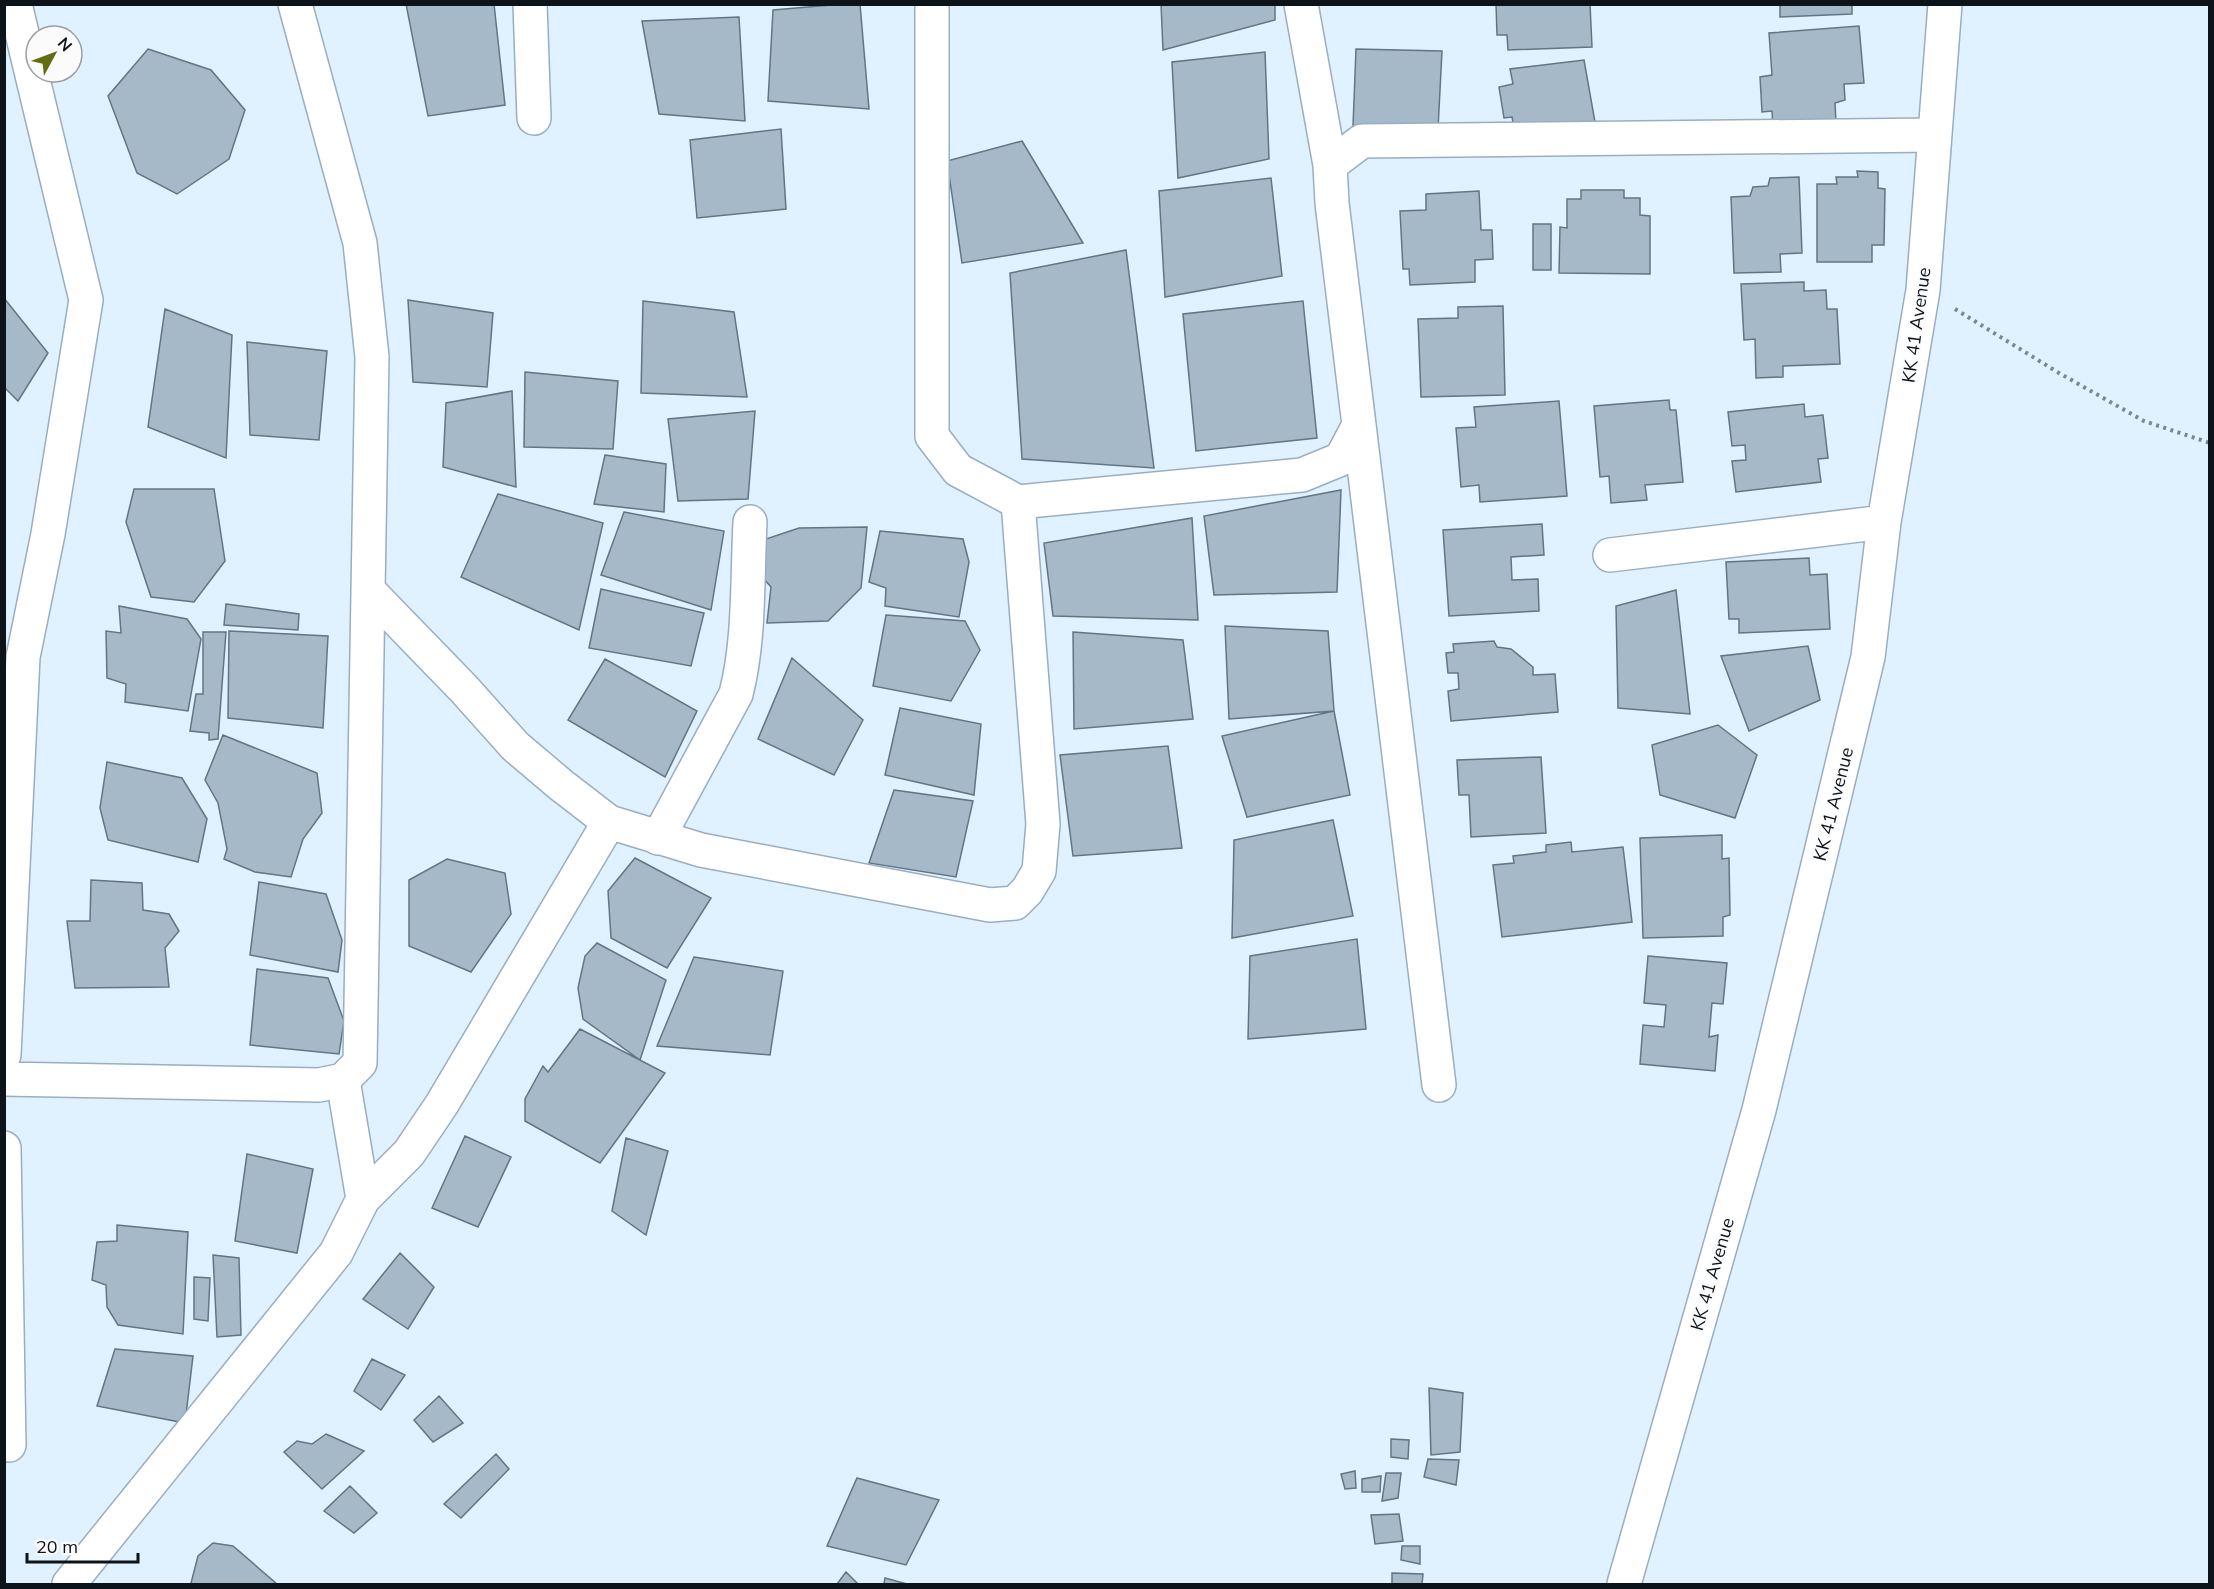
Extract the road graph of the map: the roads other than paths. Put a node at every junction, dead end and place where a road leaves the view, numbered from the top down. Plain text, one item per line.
1 (15, 4) edge
2 (295, 4) edge
3 (530, 4) edge
4 (932, 4) edge
5 (1300, 4) edge
6 (1945, 4) edge
7 (534, 118) dead end
8 (1934, 135) junction
9 (1330, 165) junction
10 (1359, 425) junction
11 (1018, 502) junction
12 (750, 522) dead end
13 (1884, 522) junction
14 (1610, 555) dead end
15 (368, 590) junction
16 (609, 822) junction
17 (658, 838) junction
18 (4, 1056) edge
19 (4, 1079) edge
20 (343, 1080) junction
21 (1439, 1086) dead end
22 (4, 1148) edge
23 (363, 1199) junction
24 (9, 1445) dead end
25 (69, 1584) edge
26 (1624, 1584) edge

1 - 18 street
2 - 15 street
3 - 7 street
4 - 11 street
5 - 9 street
6 - 8 street, KK 41 Avenue
8 - 9 street
8 - 13 street, KK 41 Avenue
9 - 10 street
10 - 11 street
10 - 21 street
11 - 17 street
12 - 17 street
13 - 14 street
13 - 26 street, KK 41 Avenue
15 - 16 street
15 - 20 street
16 - 17 street
16 - 23 street
19 - 20 street
20 - 23 street
22 - 24 street
23 - 25 street

